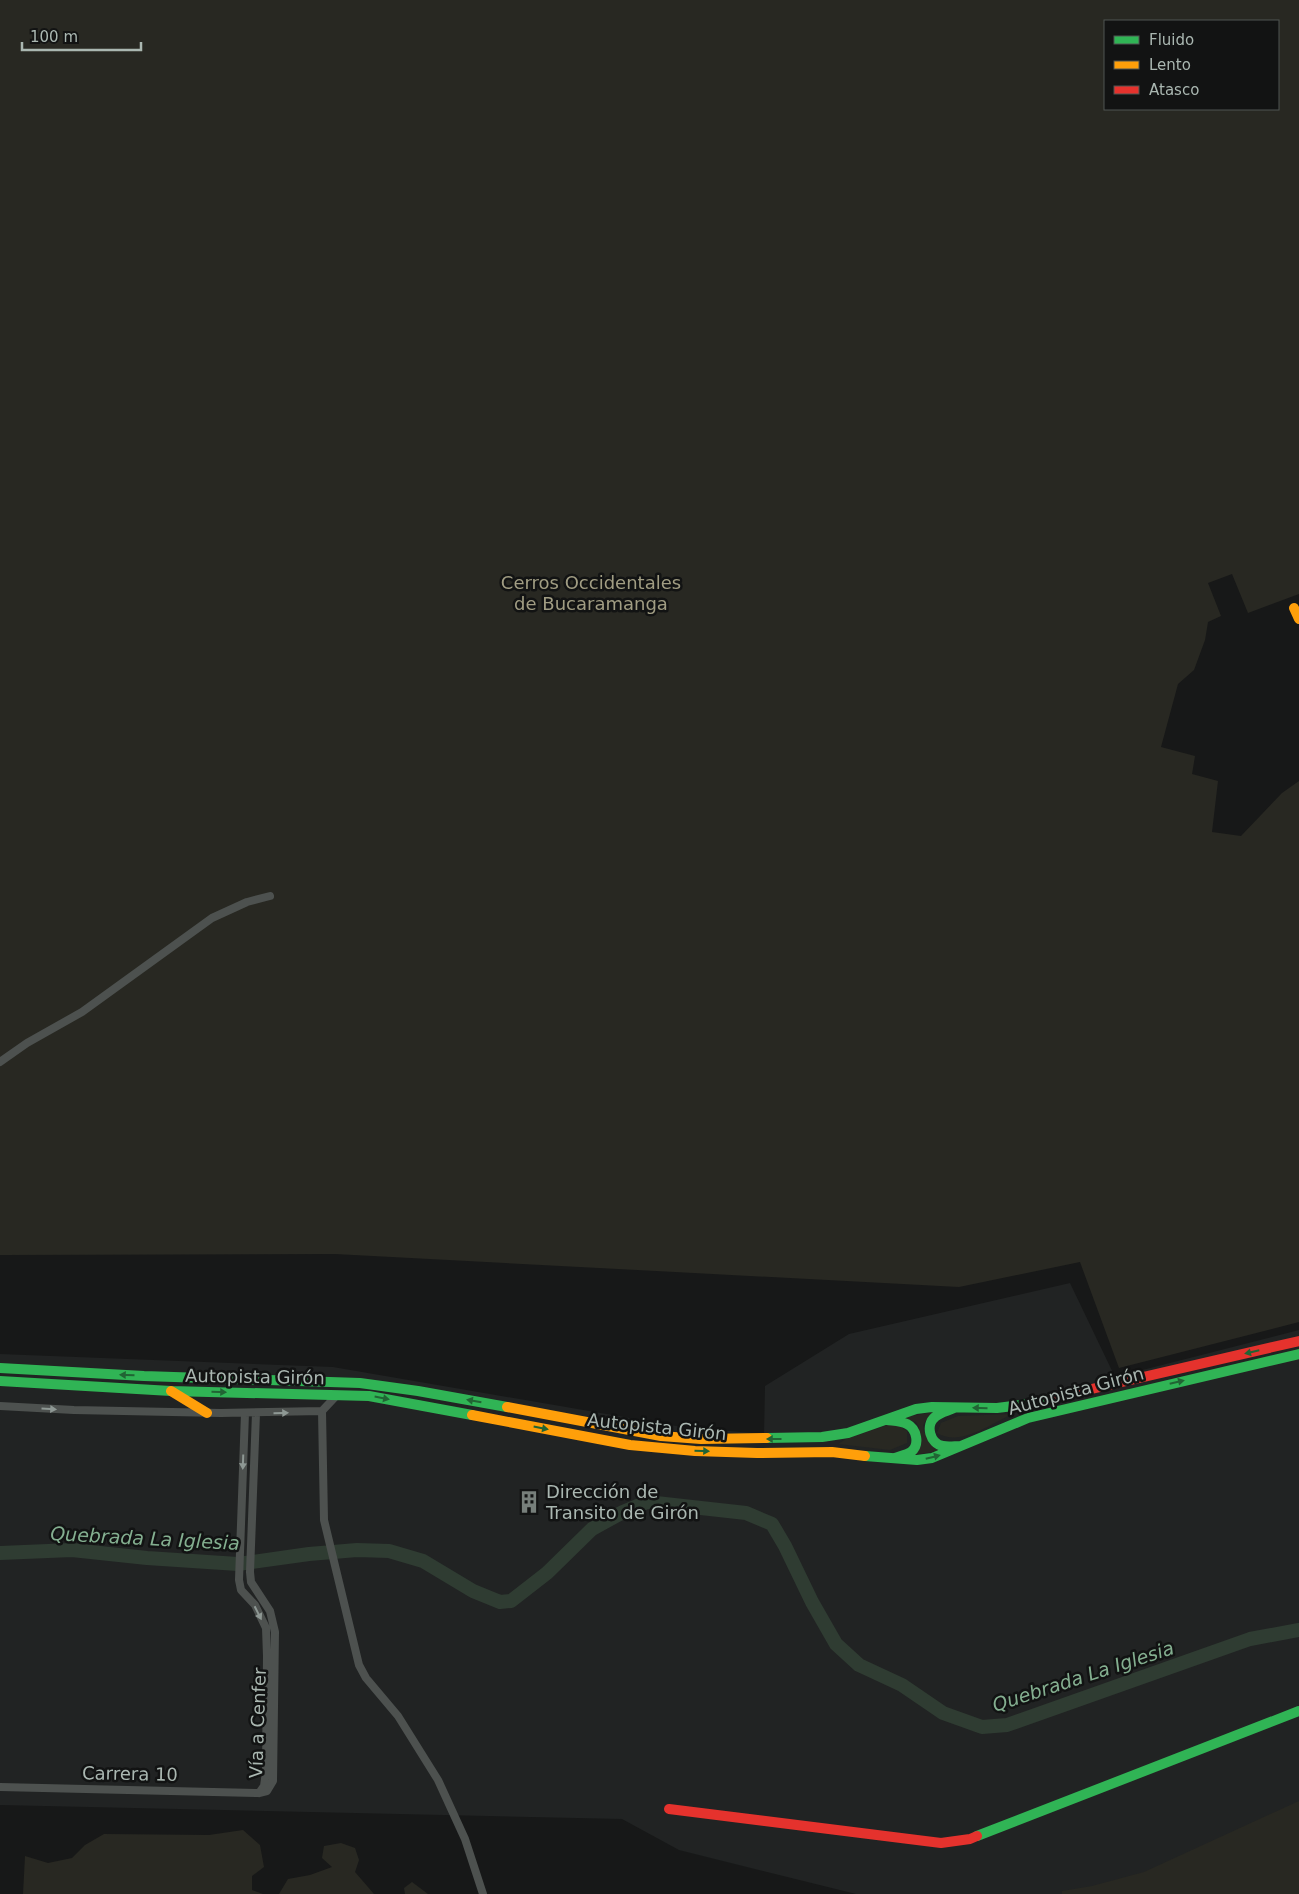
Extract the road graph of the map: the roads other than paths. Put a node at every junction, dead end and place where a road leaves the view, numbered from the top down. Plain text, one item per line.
1 (1294, 608) dead end
2 (1299, 619) edge
3 (270, 896) dead end
4 (0, 1062) edge
5 (1299, 1341) edge
6 (1299, 1354) edge
7 (0, 1368) edge
8 (0, 1381) edge
9 (171, 1391) junction
10 (337, 1395) junction
11 (0, 1406) edge
12 (957, 1407) junction
13 (322, 1411) junction
14 (207, 1413) junction
15 (244, 1413) junction
16 (256, 1413) junction
17 (885, 1420) junction
18 (964, 1446) junction
19 (895, 1459) junction
20 (1299, 1712) edge
21 (0, 1787) edge
22 (259, 1793) junction
23 (669, 1809) dead end
24 (483, 1894) edge

1 - 2 main road
3 - 4 street
5 -> 12 main road, Autopista Girón
18 -> 6 main road, Autopista Girón
17 -> 7 main road, Autopista Girón
8 - 9 main road, Autopista Girón
9 -> 10 main road, Autopista Girón
9 - 14 main road
10 - 13 street
10 -> 19 main road, Autopista Girón
11 -> 14 street
12 - 17 main road, Autopista Girón
12 - 18 main road
16 -> 13 street
13 - 24 street
14 - 15 street
15 - 16 street
15 -> 22 street, Vía a Cenfer
16 - 22 street, Vía a Cenfer
17 - 19 main road
19 -> 18 main road, Autopista Girón
20 - 23 main road
21 - 22 street, Carrera 10

